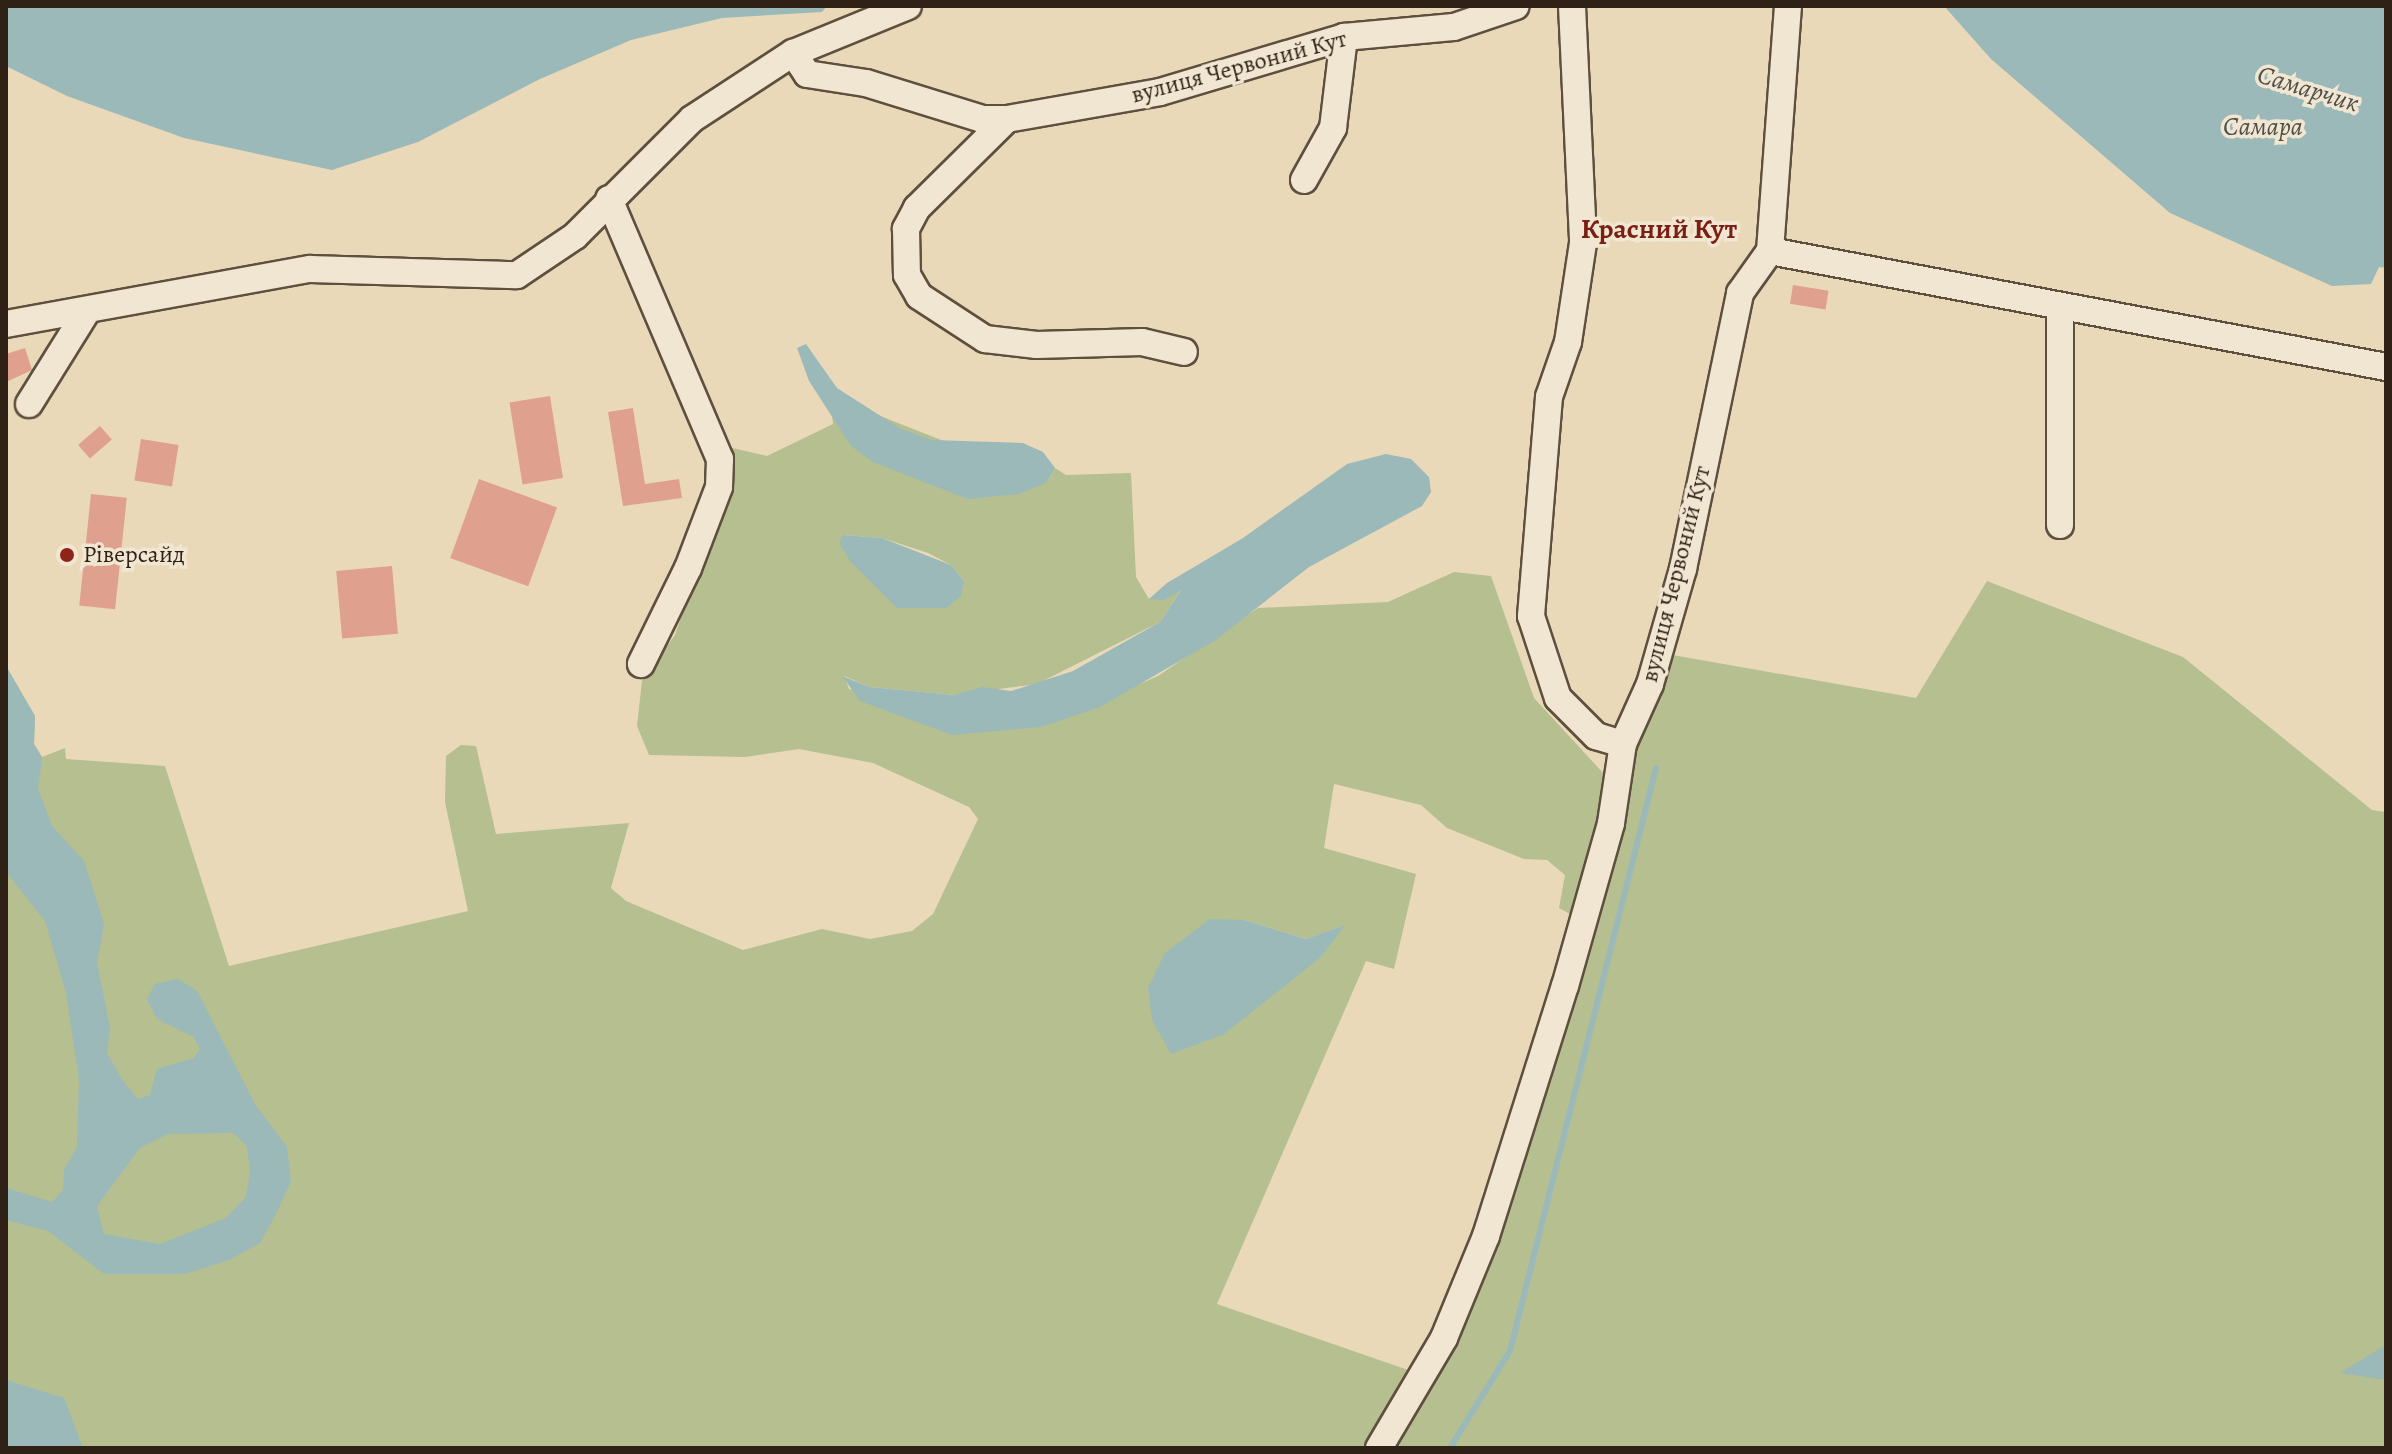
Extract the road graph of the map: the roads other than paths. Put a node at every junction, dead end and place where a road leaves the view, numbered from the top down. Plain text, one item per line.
1 (857, 6) edge
2 (908, 6) edge
3 (1516, 6) edge
4 (1572, 6) edge
5 (1788, 6) edge
6 (834, 36) junction
7 (1344, 37) junction
8 (793, 53) junction
9 (1007, 119) junction
10 (1304, 180) dead end
11 (609, 199) junction
12 (1770, 251) junction
13 (2060, 308) junction
14 (87, 311) junction
15 (6, 324) edge
16 (1184, 352) dead end
17 (2386, 367) edge
18 (29, 404) dead end
19 (2060, 525) dead end
20 (641, 664) dead end
21 (1623, 744) junction
22 (1379, 1448) edge

1 - 6 street
2 - 6 street
3 - 7 street, вулиця Червоний Кут
4 - 21 street
5 - 12 street
6 - 8 street
7 - 9 street, вулиця Червоний Кут
7 - 10 street
8 - 9 street, вулиця Червоний Кут
8 - 11 street
9 - 16 street
11 - 14 street
11 - 20 street
12 - 13 street
12 - 21 street, вулиця Червоний Кут
13 - 17 street
13 - 19 street
14 - 15 street
14 - 18 street
21 - 22 street, вулиця Червоний Кут

